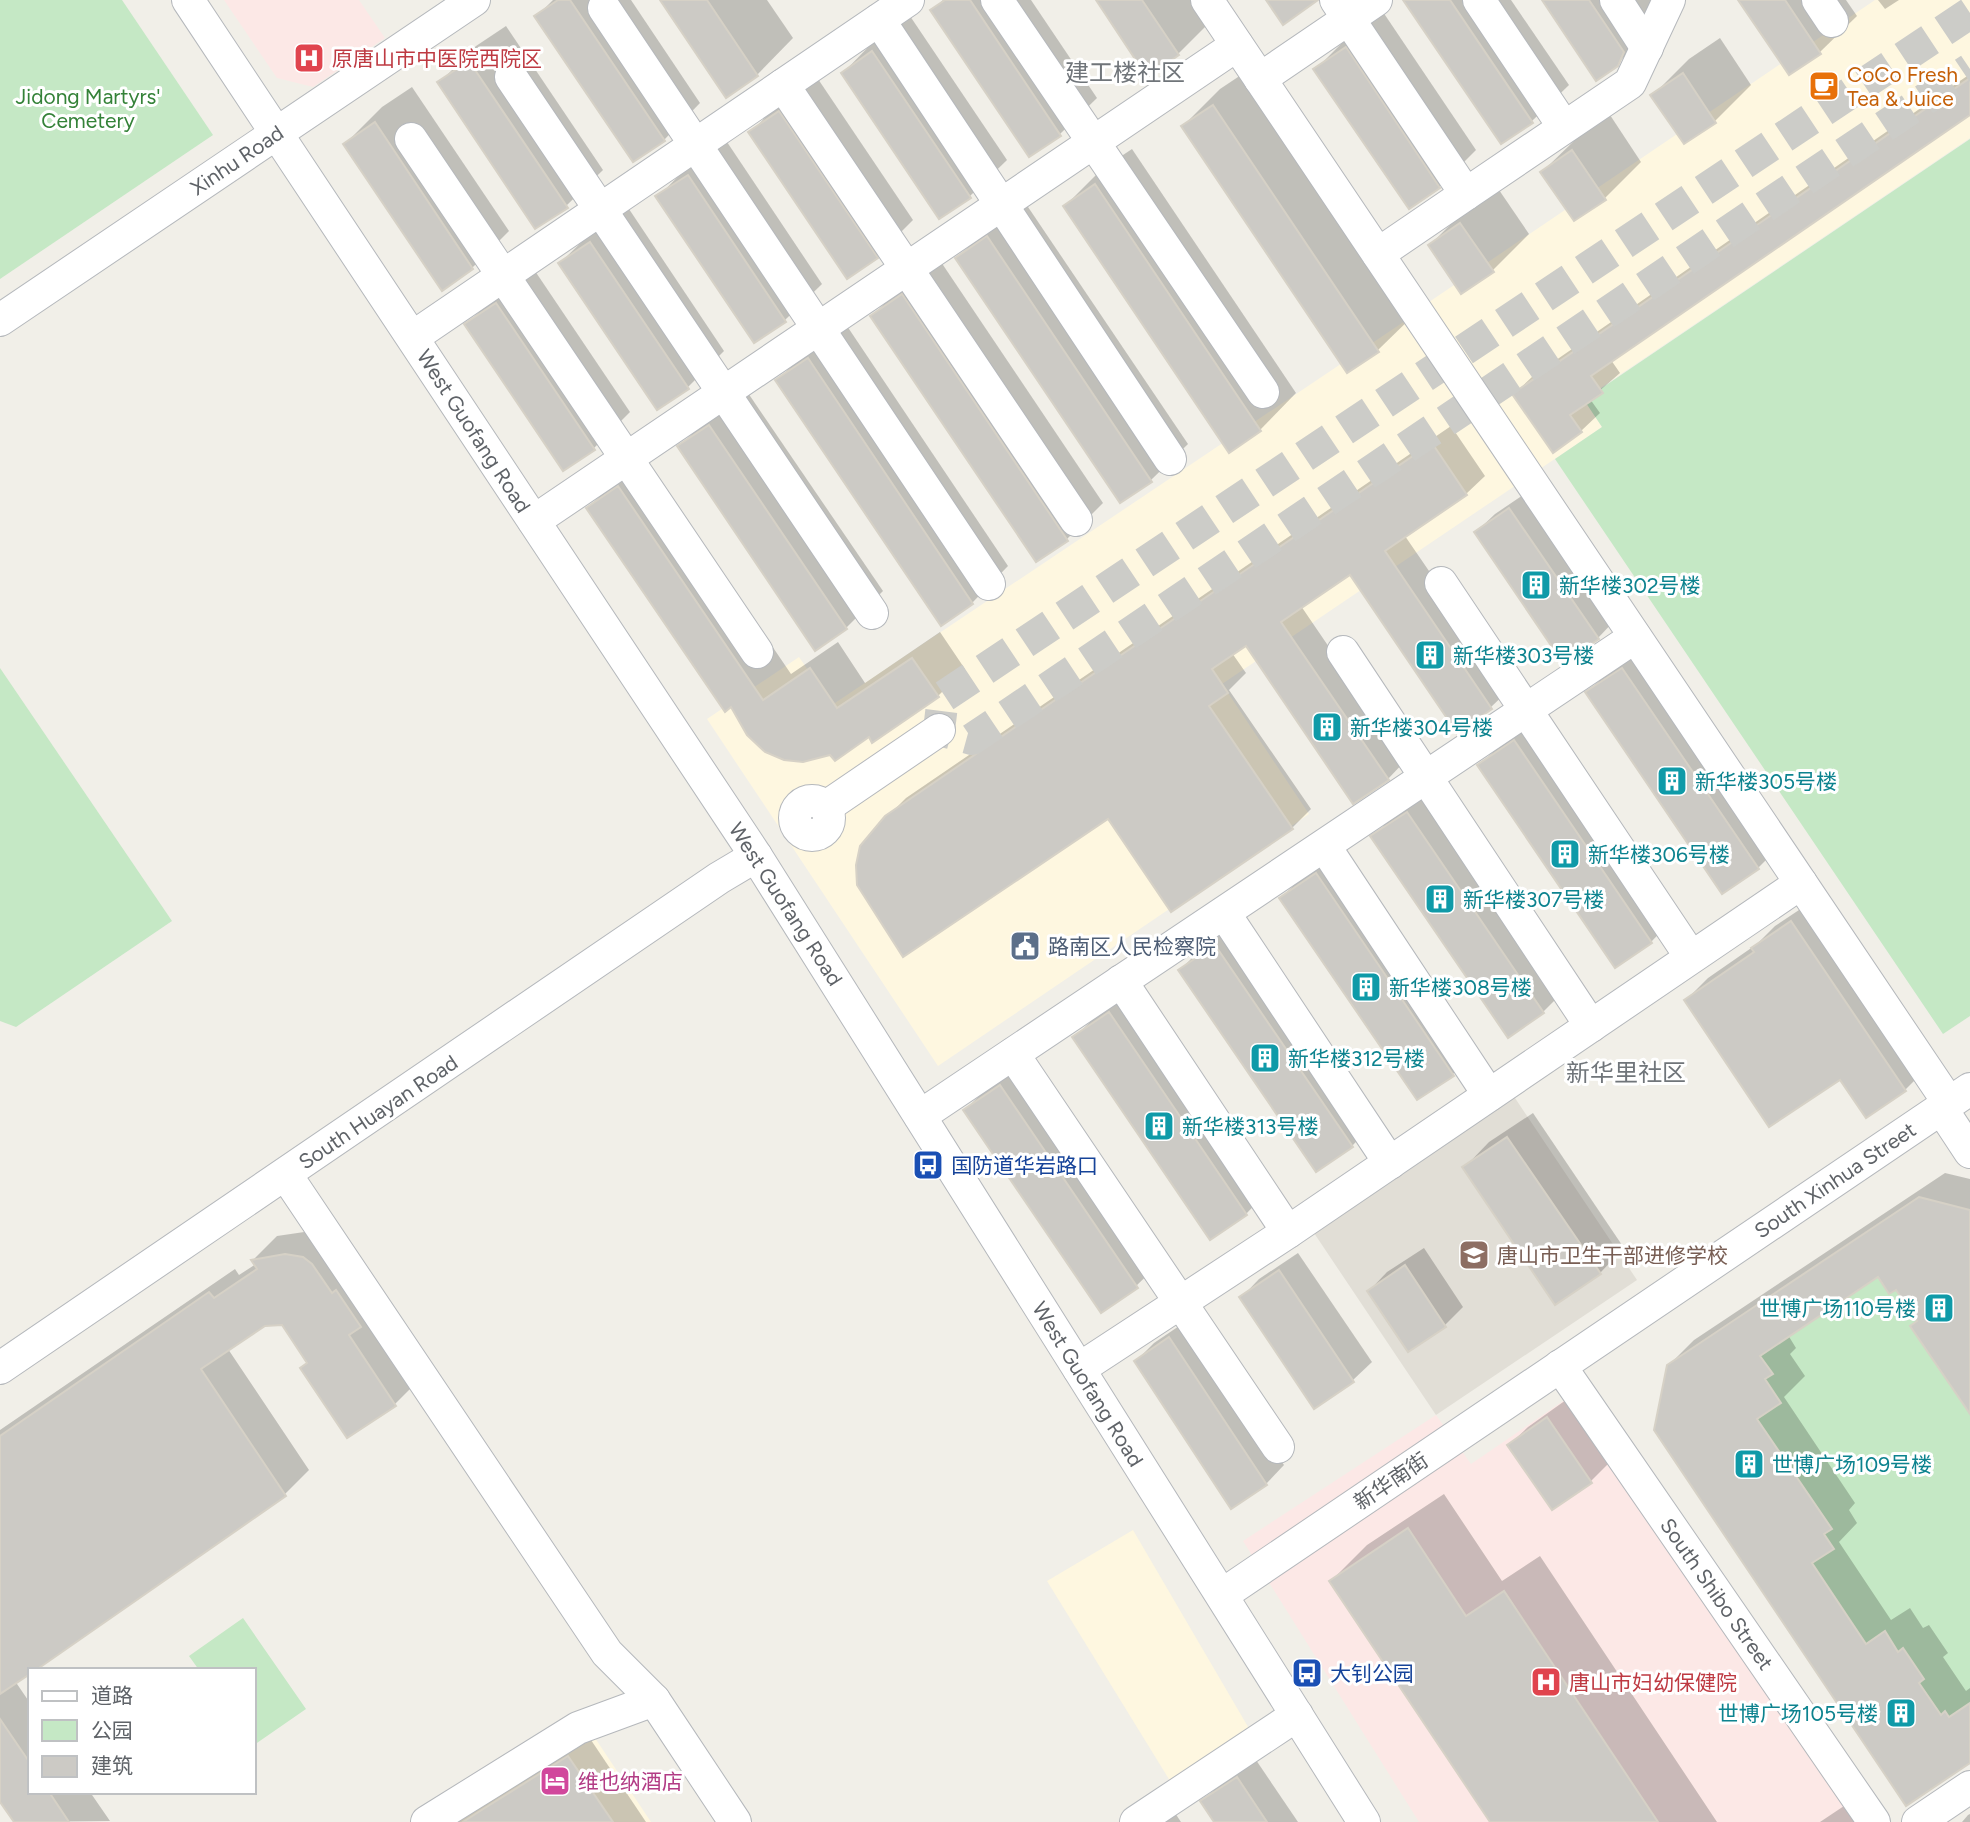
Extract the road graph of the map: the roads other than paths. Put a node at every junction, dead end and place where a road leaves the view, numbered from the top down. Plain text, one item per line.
1 (188, 0) edge
2 (474, 0) edge
3 (908, 0) edge
4 (997, 0) edge
5 (1207, 0) edge
6 (1376, 0) edge
7 (1479, 0) edge
8 (1616, 0) edge
9 (1669, 0) edge
10 (604, 8) dead end
11 (1342, 9) edge
12 (879, 20) junction
13 (1237, 45) junction
14 (1647, 48) junction
15 (511, 77) dead end
16 (1260, 79) junction
17 (783, 85) junction
18 (1564, 127) junction
19 (277, 133) junction
20 (411, 139) dead end
21 (1093, 142) junction
22 (695, 145) junction
23 (1466, 194) junction
24 (1002, 204) junction
25 (601, 209) junction
26 (1378, 254) junction
27 (907, 268) junction
28 (503, 275) junction
29 (0, 320) edge
30 (818, 328) junction
31 (412, 337) junction
32 (724, 392) junction
33 (1263, 392) dead end
34 (1170, 458) dead end
35 (627, 460) junction
36 (1076, 520) dead end
37 (534, 521) junction
38 (1441, 583) dead end
39 (989, 584) dead end
40 (872, 613) dead end
41 (1635, 637) junction
42 (757, 652) dead end
43 (1343, 652) dead end
44 (1526, 710) junction
45 (939, 730) dead end
46 (1427, 777) junction
47 (778, 841) junction
48 (1325, 847) junction
49 (1801, 883) junction
50 (1224, 913) junction
51 (1691, 957) junction
52 (1121, 981) junction
53 (1591, 1026) junction
54 (1013, 1054) junction
55 (1489, 1095) junction
56 (1953, 1100) edge
57 (920, 1116) junction
58 (1970, 1152) edge
59 (1390, 1163) junction
60 (286, 1175) junction
61 (1288, 1232) junction
62 (1180, 1302) junction
63 (1560, 1366) junction
64 (0, 1368) edge
65 (1079, 1369) junction
66 (1278, 1447) dead end
67 (1222, 1595) junction
68 (654, 1700) junction
69 (1297, 1715) junction
70 (1970, 1787) edge
71 (1175, 1811) edge
72 (427, 1822) edge
73 (735, 1822) edge
74 (1136, 1822) edge
75 (1364, 1822) edge
76 (1874, 1822) edge
77 (1918, 1822) edge

1 - 19 street, West Guofang Road
2 - 19 street, Xinhu Road
3 - 12 street
4 - 21 street
5 - 13 street
6 - 11 street
7 - 18 street
8 - 14 street
9 - 14 street
10 - 22 street
11 - 16 street
11 - 23 street
12 - 17 street
12 - 24 street
13 - 16 street
13 - 21 street
14 - 18 street
15 - 25 street
16 - 26 street
17 - 22 street
17 - 27 street
18 - 23 street
19 - 29 street, Xinhu Road
19 - 31 street, West Guofang Road
20 - 28 street
21 - 24 street
21 - 33 street
22 - 25 street
22 - 30 street
23 - 26 street
24 - 27 street
24 - 34 street
25 - 28 street
25 - 32 street
26 - 41 street
27 - 30 street
27 - 36 street
28 - 31 street
28 - 35 street
30 - 32 street
30 - 39 street
31 - 37 street, West Guofang Road
32 - 35 street
32 - 40 street
35 - 37 street
35 - 42 street
37 - 47 street, West Guofang Road
38 - 44 street
41 - 44 street
41 - 49 street
43 - 46 street
44 - 46 street
44 - 51 street
45 - 47 street
46 - 48 street
46 - 53 street
47 - 57 street, West Guofang Road
47 - 60 street, South Huayan Road
48 - 50 street
48 - 55 street
49 - 51 street
49 - 56 street
50 - 52 street
50 - 59 street
51 - 53 street
52 - 54 street
52 - 61 street
53 - 55 street
54 - 57 street
54 - 62 street
55 - 59 street
56 - 58 street
56 - 63 street, South Xinhua Street
57 - 65 street, West Guofang Road
59 - 61 street
60 - 64 street, South Huayan Road
60 - 68 street
61 - 62 street
62 - 65 street
62 - 66 street
63 - 67 street, 新华南街
63 - 76 street, South Shibo Street
65 - 67 street, West Guofang Road
67 - 69 street, West Guofang Road
68 - 72 street
68 - 73 street
69 - 71 street
69 - 75 street, West Guofang Road
70 - 77 street
71 - 74 street

